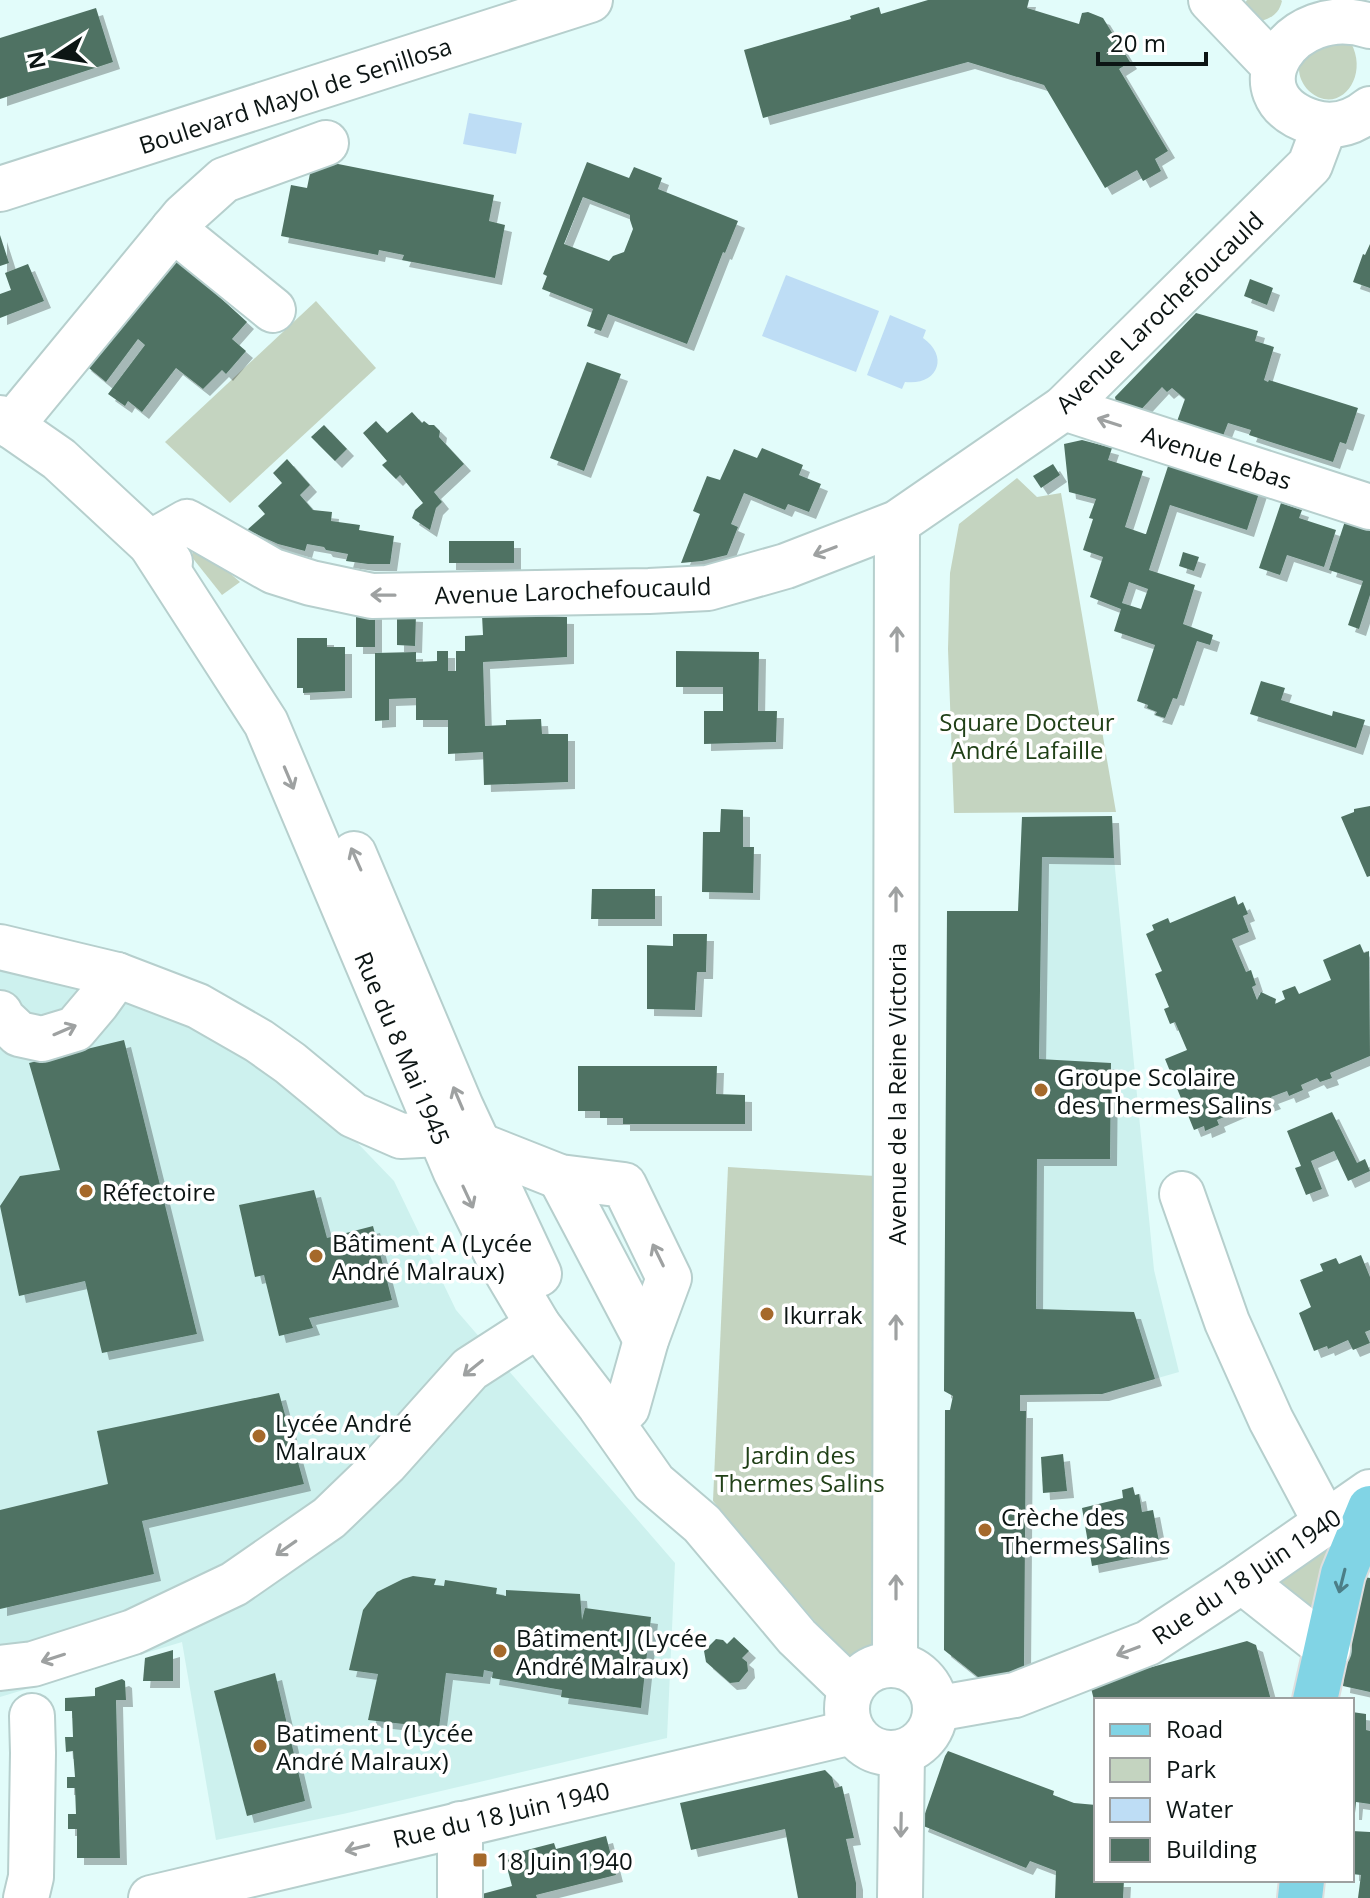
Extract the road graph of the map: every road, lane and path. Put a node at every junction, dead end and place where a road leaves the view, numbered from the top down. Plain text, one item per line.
1 (590, 0) edge
2 (1211, 0) edge
3 (1316, 5) edge
4 (1370, 26) edge
5 (1272, 64) junction
6 (1370, 109) edge
7 (1325, 125) junction
8 (326, 143) dead end
9 (0, 189) edge
10 (173, 229) junction
11 (273, 310) dead end
12 (1064, 408) junction
13 (6, 422) edge
14 (1370, 507) edge
15 (897, 523) junction
16 (150, 543) junction
17 (0, 947) edge
18 (117, 975) junction
19 (0, 1013) edge
20 (459, 1140) junction
21 (1182, 1194) dead end
22 (538, 1325) junction
23 (627, 1408) junction
24 (1370, 1492) edge
25 (1370, 1508) edge
26 (1326, 1523) junction
27 (702, 1524) junction
28 (1242, 1581) junction
29 (1328, 1649) junction
30 (895, 1665) junction
31 (0, 1668) edge
32 (1315, 1698) edge
33 (935, 1709) junction
34 (852, 1711) junction
35 (32, 1716) dead end
36 (902, 1753) junction
37 (460, 1824) junction
38 (26, 1898) edge
39 (151, 1898) edge
40 (460, 1898) edge
41 (900, 1898) edge

1 - 9 street, Boulevard Mayol de Senillosa
2 - 5 street
3 - 4 street
3 - 5 street
5 - 7 street
6 - 7 street
7 - 12 street, Avenue Larochefoucauld
8 - 10 street
10 - 11 street
10 - 13 street
14 -> 12 street, Avenue Lebas
12 - 15 street, Avenue Larochefoucauld
13 - 16 street, Rue du 8 Mai 1945
15 -> 16 street, Avenue Larochefoucauld
30 -> 15 street, Avenue de la Reine Victoria
16 - 20 street, Rue du 8 Mai 1945
17 - 18 street
19 -> 18 street
18 - 20 street
20 -> 22 street, Rue du 8 Mai 1945
20 - 23 street, Rue du 8 Mai 1945
23 -> 20 street
21 - 26 street
22 - 27 street, Rue du 8 Mai 1945
22 -> 31 street
23 - 27 street, Rue du 8 Mai 1945
24 - 26 street, Rue du 18 Juin 1940
25 -> 29 main road
26 - 28 street, Rue du 18 Juin 1940
27 - 34 street, Rue du 8 Mai 1945
28 - 29 street
28 -> 33 street, Rue du 18 Juin 1940
29 - 32 main road
30 - 33 street
30 - 34 street
33 - 36 street
34 - 36 street
34 - 37 street, Rue du 18 Juin 1940
35 - 38 street
36 -> 41 street
37 -> 39 street, Rue du 18 Juin 1940
37 - 40 street

